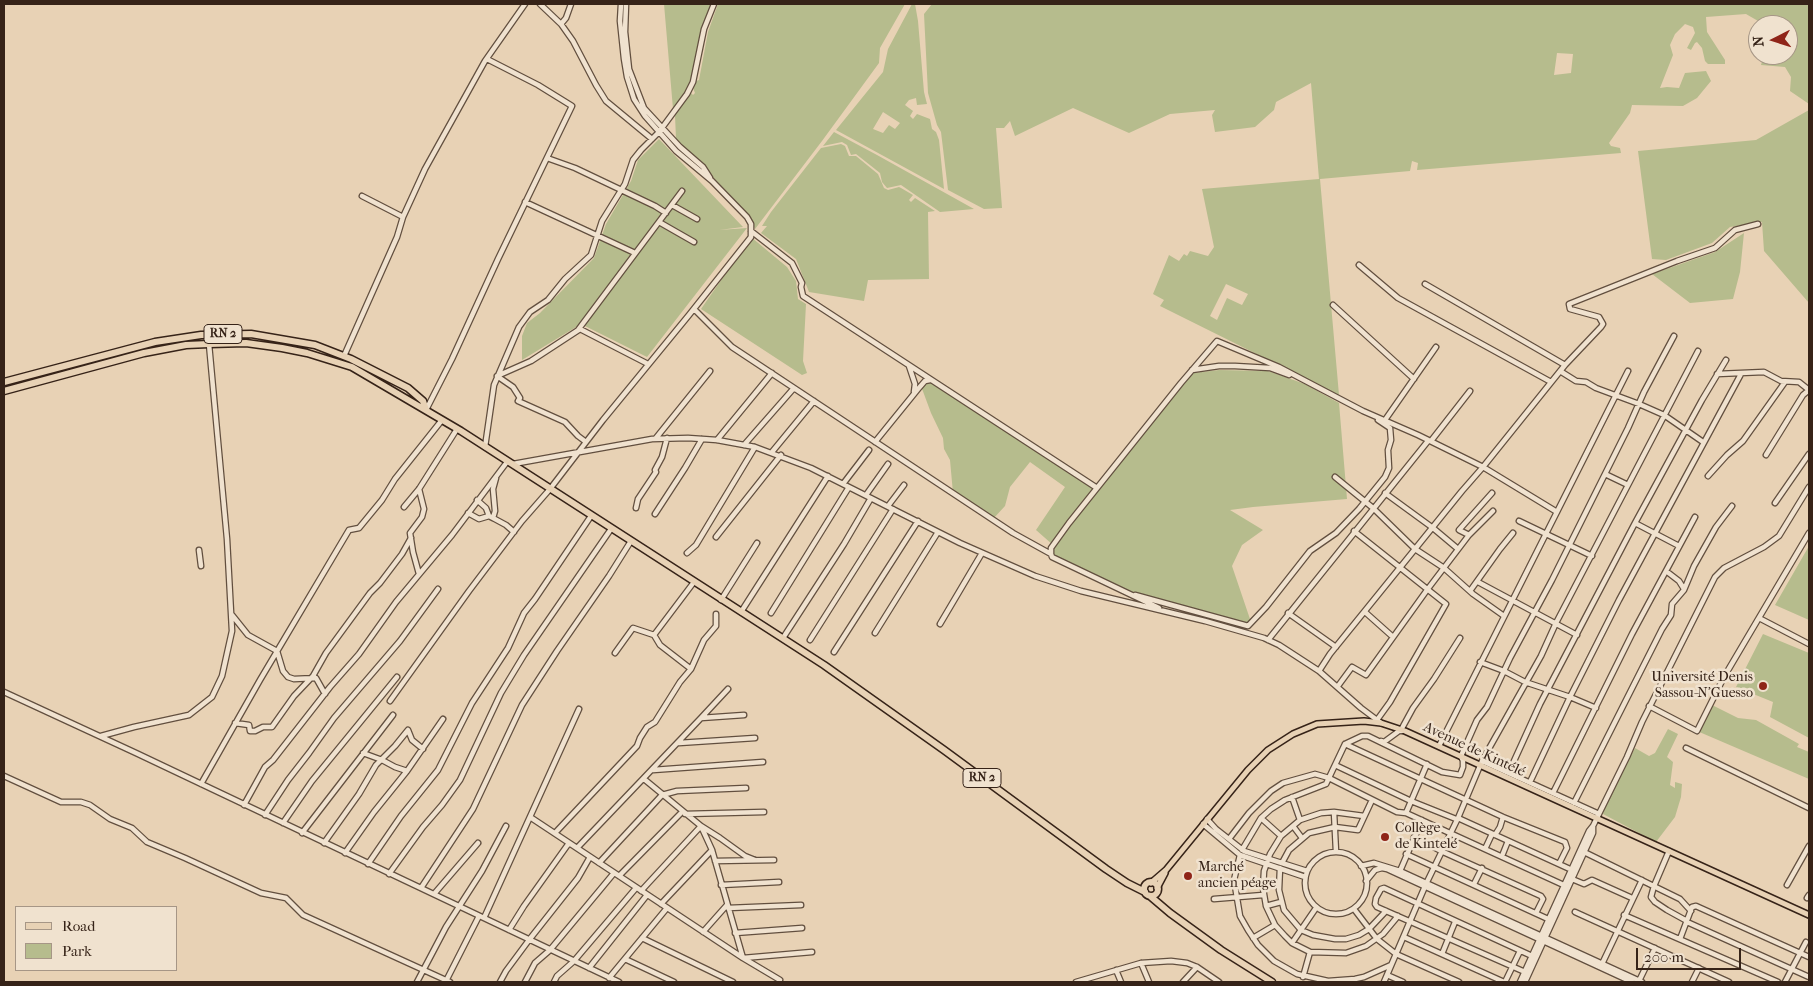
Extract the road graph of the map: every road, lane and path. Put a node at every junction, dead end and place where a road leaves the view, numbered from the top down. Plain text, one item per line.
1 (526, 4) edge
2 (540, 4) edge
3 (571, 4) edge
4 (621, 4) edge
5 (626, 4) edge
6 (714, 4) edge
7 (561, 24) junction
8 (486, 59) junction
9 (660, 130) junction
10 (652, 139) junction
11 (547, 158) junction
12 (621, 191) junction
13 (682, 191) dead end
14 (362, 196) dead end
15 (526, 202) junction
16 (672, 205) junction
17 (666, 213) junction
18 (403, 217) junction
19 (697, 219) dead end
20 (659, 222) junction
21 (1758, 224) dead end
22 (751, 231) junction
23 (598, 235) junction
24 (694, 242) dead end
25 (635, 253) junction
26 (1359, 265) dead end
27 (1424, 284) dead end
28 (1333, 305) dead end
29 (694, 309) junction
30 (578, 330) junction
31 (1674, 336) dead end
32 (209, 344) junction
33 (1436, 347) dead end
34 (1698, 351) dead end
35 (344, 356) junction
36 (1726, 360) dead end
37 (648, 364) junction
38 (908, 365) junction
39 (1565, 365) junction
40 (1192, 370) junction
41 (710, 371) dead end
42 (1560, 371) junction
43 (1628, 371) dead end
44 (772, 373) junction
45 (1717, 374) junction
46 (1741, 374) junction
47 (497, 376) junction
48 (1414, 378) junction
49 (930, 380) junction
50 (1306, 381) junction
51 (4, 382) edge
52 (1551, 382) junction
53 (1785, 382) junction
54 (794, 388) junction
55 (1809, 390) edge
56 (4, 391) edge
57 (1470, 391) dead end
58 (914, 395) junction
59 (1615, 396) junction
60 (814, 401) junction
61 (1639, 404) junction
62 (426, 410) junction
63 (1368, 413) junction
64 (1664, 416) junction
65 (442, 420) junction
66 (1385, 420) junction
67 (457, 429) junction
68 (1686, 430) junction
69 (656, 438) junction
70 (667, 438) junction
71 (702, 439) junction
72 (717, 440) junction
73 (1429, 441) junction
74 (586, 442) junction
75 (875, 442) junction
76 (1703, 442) junction
77 (744, 445) junction
78 (485, 447) junction
79 (755, 447) junction
80 (869, 450) dead end
81 (579, 451) junction
82 (772, 452) junction
83 (1809, 454) edge
84 (780, 455) junction
85 (1766, 455) dead end
86 (509, 463) junction
87 (888, 464) dead end
88 (1483, 467) junction
89 (1606, 474) junction
90 (496, 476) junction
91 (828, 476) junction
92 (1708, 476) dead end
93 (1335, 477) dead end
94 (843, 484) junction
95 (904, 485) dead end
96 (1628, 486) junction
97 (849, 487) junction
98 (1809, 487) edge
99 (1097, 488) junction
100 (419, 489) junction
101 (550, 489) junction
102 (1385, 493) junction
103 (1492, 493) dead end
104 (868, 496) junction
105 (477, 500) junction
106 (1364, 502) junction
107 (1775, 503) dead end
108 (1732, 506) dead end
109 (404, 507) dead end
110 (890, 507) junction
111 (636, 508) dead end
112 (1373, 508) junction
113 (1493, 511) dead end
114 (1557, 512) junction
115 (468, 514) junction
116 (655, 514) dead end
117 (591, 516) junction
118 (491, 517) junction
119 (1695, 517) dead end
120 (918, 521) junction
121 (1519, 521) dead end
122 (1635, 523) junction
123 (1432, 528) junction
124 (611, 529) junction
125 (1354, 531) junction
126 (514, 532) junction
127 (938, 532) junction
128 (1513, 533) dead end
129 (1809, 533) edge
130 (1546, 534) junction
131 (1656, 534) junction
132 (1469, 535) junction
133 (716, 537) dead end
134 (411, 538) junction
135 (631, 541) junction
136 (756, 543) dead end
137 (1569, 545) junction
138 (1679, 546) junction
139 (1415, 549) junction
140 (1458, 549) junction
141 (199, 550) dead end
142 (688, 553) dead end
143 (982, 554) junction
144 (1051, 554) junction
145 (1592, 556) junction
146 (201, 566) dead end
147 (1400, 568) junction
148 (1444, 568) junction
149 (1666, 571) junction
150 (419, 574) junction
151 (694, 582) junction
152 (1478, 582) junction
153 (438, 589) dead end
154 (1427, 590) junction
155 (1684, 590) junction
156 (1470, 592) junction
157 (1126, 593) junction
158 (721, 600) junction
159 (1512, 601) junction
160 (741, 612) junction
161 (1167, 612) junction
162 (1365, 612) junction
163 (1535, 612) junction
164 (771, 613) dead end
165 (1288, 613) junction
166 (231, 614) junction
167 (716, 614) dead end
168 (1504, 616) junction
169 (1759, 618) junction
170 (940, 624) dead end
171 (1556, 624) junction
172 (875, 633) dead end
173 (654, 635) junction
174 (1577, 635) junction
175 (1394, 637) junction
176 (783, 638) junction
177 (1460, 638) dead end
178 (810, 640) dead end
179 (1268, 640) junction
180 (1809, 644) edge
181 (1336, 647) junction
182 (277, 651) junction
183 (834, 652) dead end
184 (615, 653) dead end
185 (1480, 662) junction
186 (691, 669) junction
187 (1320, 671) junction
188 (1504, 671) junction
189 (397, 676) dead end
190 (311, 677) junction
191 (1526, 682) junction
192 (1338, 686) junction
193 (728, 689) dead end
194 (1548, 690) junction
195 (4, 692) edge
196 (325, 694) junction
197 (1570, 697) junction
198 (390, 701) dead end
199 (1649, 706) junction
200 (1596, 708) junction
201 (579, 709) dead end
202 (393, 715) dead end
203 (744, 715) dead end
204 (701, 718) junction
205 (443, 719) dead end
206 (1379, 721) junction
207 (235, 723) junction
208 (1403, 730) junction
209 (100, 736) junction
210 (1368, 736) junction
211 (754, 738) dead end
212 (679, 743) junction
213 (1345, 744) junction
214 (1439, 746) junction
215 (1686, 748) dead end
216 (423, 749) junction
217 (363, 753) junction
218 (1461, 756) junction
219 (380, 759) junction
220 (763, 762) dead end
221 (1481, 763) junction
222 (1427, 764) junction
223 (1335, 765) junction
224 (653, 770) junction
225 (407, 771) junction
226 (1509, 772) junction
227 (4, 776) edge
228 (1329, 778) junction
229 (644, 779) junction
230 (1420, 779) junction
231 (1530, 782) junction
232 (201, 784) junction
233 (746, 788) dead end
234 (1553, 793) junction
235 (662, 795) junction
236 (1292, 797) junction
237 (1466, 799) junction
238 (1372, 800) junction
239 (1411, 801) junction
240 (1574, 803) junction
241 (244, 805) junction
242 (1809, 808) edge
243 (764, 812) dead end
244 (1334, 812) junction
245 (683, 813) junction
246 (1406, 813) junction
247 (264, 814) junction
248 (1364, 816) junction
249 (1503, 816) junction
250 (1598, 816) junction
251 (530, 817) junction
252 (1262, 818) junction
253 (1457, 818) junction
254 (1207, 819) junction
255 (1300, 820) junction
256 (1422, 820) junction
257 (282, 823) junction
258 (1203, 824) junction
259 (506, 826) dead end
260 (701, 826) junction
261 (1293, 826) junction
262 (1594, 826) junction
263 (1335, 827) junction
264 (302, 833) junction
265 (554, 833) junction
266 (1450, 834) junction
267 (1494, 834) junction
268 (1281, 836) junction
269 (1414, 837) junction
270 (1302, 838) junction
271 (1229, 839) junction
272 (1508, 841) junction
273 (324, 843) junction
274 (478, 843) dead end
275 (569, 843) junction
276 (1809, 846) edge
277 (577, 848) junction
278 (1485, 849) junction
279 (712, 850) junction
280 (1441, 851) junction
281 (1669, 851) junction
282 (1241, 852) junction
283 (1336, 852) junction
284 (1584, 852) junction
285 (345, 853) junction
286 (1406, 854) junction
287 (1502, 856) junction
288 (590, 857) junction
289 (754, 860) junction
290 (774, 860) dead end
291 (715, 861) junction
292 (1267, 862) junction
293 (599, 863) junction
294 (368, 864) junction
295 (1559, 864) junction
296 (1281, 866) junction
297 (1361, 866) junction
298 (1434, 868) junction
299 (1482, 868) junction
300 (1572, 870) junction
301 (1308, 871) junction
302 (1400, 871) junction
303 (614, 873) junction
304 (389, 874) junction
305 (619, 876) junction
306 (1305, 877) junction
307 (1572, 878) junction
308 (1642, 880) junction
309 (1366, 881) junction
310 (779, 882) dead end
311 (1474, 884) junction
312 (721, 885) junction
313 (1425, 885) junction
314 (1787, 885) dead end
315 (1566, 886) junction
316 (1654, 886) junction
317 (421, 888) junction
318 (636, 888) junction
319 (1151, 890) junction
320 (641, 891) junction
321 (434, 894) junction
322 (648, 895) junction
323 (1263, 895) junction
324 (1238, 896) junction
325 (1632, 898) junction
326 (1214, 899) dead end
327 (1281, 902) junction
328 (1418, 903) junction
329 (661, 904) junction
330 (801, 904) dead end
331 (460, 906) junction
332 (1266, 906) junction
333 (727, 907) junction
334 (667, 908) junction
335 (1316, 908) junction
336 (1354, 909) junction
337 (1386, 911) junction
338 (1691, 911) junction
339 (1575, 912) dead end
340 (1536, 913) junction
341 (1624, 915) junction
342 (1809, 915) edge
343 (1398, 916) junction
344 (482, 917) junction
345 (1548, 919) junction
346 (1411, 921) junction
347 (1687, 921) junction
348 (1455, 922) junction
349 (1275, 925) junction
350 (802, 928) dead end
351 (1369, 929) junction
352 (509, 930) junction
353 (1301, 930) junction
354 (703, 932) junction
355 (1617, 932) junction
356 (735, 933) junction
357 (1404, 937) junction
358 (642, 938) junction
359 (1253, 938) junction
360 (1448, 938) junction
361 (1377, 939) junction
362 (1542, 939) junction
363 (529, 940) junction
364 (1680, 940) junction
365 (1806, 942) dead end
366 (1292, 943) junction
367 (1655, 948) junction
368 (550, 950) junction
369 (1520, 951) junction
370 (812, 952) dead end
371 (1310, 952) junction
372 (1799, 952) junction
373 (1396, 954) junction
374 (1442, 954) junction
375 (1532, 956) junction
376 (1809, 957) edge
377 (743, 958) junction
378 (625, 959) junction
379 (574, 961) junction
380 (1141, 963) junction
381 (1602, 964) junction
382 (1391, 965) junction
383 (1512, 966) junction
384 (1197, 967) junction
385 (589, 968) junction
386 (1699, 968) junction
387 (424, 970) junction
388 (1116, 970) junction
389 (1791, 970) junction
390 (1525, 972) junction
391 (1387, 975) junction
392 (1094, 976) junction
393 (1303, 976) junction
394 (1809, 978) edge
395 (1355, 979) junction
396 (612, 980) edge
397 (780, 980) dead end
398 (417, 982) edge
399 (448, 982) edge
400 (500, 982) edge
401 (525, 982) edge
402 (554, 982) edge
403 (619, 982) edge
404 (674, 982) edge
405 (733, 982) edge
406 (1076, 982) edge
407 (1096, 982) edge
408 (1121, 982) edge
409 (1149, 982) edge
410 (1183, 982) edge
411 (1219, 982) edge
412 (1272, 982) edge
413 (1362, 982) edge
414 (1384, 982) edge
415 (1403, 982) edge
416 (1459, 982) edge
417 (1505, 982) edge
418 (1520, 982) edge
419 (1525, 982) edge
420 (1632, 982) edge
421 (1640, 982) edge
422 (1692, 982) edge
423 (1729, 982) edge
424 (1778, 982) edge
425 (1785, 982) edge
426 (1808, 982) edge

1 - 8 street
2 - 7 street
3 - 7 street
4 - 9 street
5 - 9 street
6 - 9 street
7 - 10 street
8 - 11 street
8 - 18 street
9 - 10 street
9 - 22 street
10 - 12 street
11 - 12 street
11 - 15 street
12 - 17 street
12 - 23 street
13 - 16 street
14 - 18 street
15 - 23 street
15 - 62 street
16 - 17 street
16 - 19 street
17 - 20 street
18 - 35 street
20 - 24 street
20 - 25 street
21 - 39 street
22 - 29 street
22 - 38 street
23 - 25 street
23 - 47 street
25 - 30 street
26 - 52 street
27 - 39 street
28 - 48 street
29 - 37 street
29 - 44 street
30 - 37 street
30 - 47 street
31 - 61 street
32 - 56 highway, RN 2
32 - 62 highway, RN 2
32 - 166 street
33 - 48 street
34 - 64 street
35 - 51 highway, RN 2
35 - 62 highway, RN 2
36 - 45 street
37 - 74 street
38 - 49 street
38 - 58 street
39 - 42 street
40 - 50 street
40 - 50 street
40 - 99 street
41 - 69 street
42 - 52 street
42 - 59 street
43 - 59 street
44 - 54 street
44 - 72 street
45 - 46 street
45 - 68 street
46 - 53 street
46 - 76 street
47 - 74 street
47 - 78 street
48 - 66 street
49 - 58 street
49 - 99 street
50 - 63 street
52 - 88 street
53 - 55 street
53 - 92 street
54 - 60 street
54 - 77 street
55 - 85 street
57 - 73 street
58 - 75 street
59 - 61 street
59 - 114 street
60 - 75 street
60 - 82 street
61 - 64 street
61 - 89 street
62 - 65 highway, RN 2
63 - 66 street
63 - 106 street
64 - 68 street
64 - 96 street
65 - 67 highway, RN 2
65 - 182 street
66 - 73 street
67 - 78 highway, RN 2
67 - 100 street
68 - 76 street
68 - 122 street
69 - 70 street
69 - 81 street
70 - 71 street
70 - 111 street
71 - 72 street
71 - 116 street
72 - 77 street
73 - 88 street
73 - 102 street
74 - 81 street
75 - 144 street
76 - 131 street
77 - 79 street
78 - 86 highway, RN 2
79 - 82 street
79 - 142 street
80 - 94 street
81 - 86 street
81 - 101 street
82 - 84 street
83 - 107 street
84 - 91 street
84 - 133 street
86 - 90 street
86 - 101 highway, RN 2
87 - 104 street
88 - 114 street
88 - 123 street
89 - 96 street
89 - 137 street
90 - 105 street
90 - 118 street
91 - 94 street
91 - 160 street
93 - 106 street
94 - 97 street
95 - 110 street
96 - 145 street
97 - 104 street
97 - 164 street
98 - 199 street
99 - 144 street
100 - 109 street
100 - 134 street
101 - 117 highway, RN 2
101 - 126 street
102 - 112 street
102 - 123 street
103 - 132 street
104 - 110 street
104 - 176 street
105 - 115 street
105 - 118 street
106 - 112 street
106 - 157 street
108 - 155 street
110 - 120 street
110 - 178 street
112 - 125 street
112 - 139 street
113 - 132 street
114 - 130 street
115 - 118 street
115 - 150 street
117 - 124 highway, RN 2
117 - 294 street
118 - 126 street
119 - 138 street
120 - 127 street
120 - 183 street
121 - 130 street
122 - 131 street
122 - 174 street
123 - 139 street
123 - 140 street
124 - 135 highway, RN 2
124 - 304 street
125 - 147 street
125 - 165 street
126 - 198 street
127 - 143 street
127 - 172 street
128 - 152 street
129 - 169 street
130 - 137 street
130 - 159 street
131 - 138 street
131 - 197 street
132 - 140 street
134 - 150 street
134 - 190 street
135 - 151 highway, RN 2
135 - 317 street
136 - 158 street
137 - 145 street
137 - 163 street
138 - 149 street
139 - 147 street
139 - 148 street
140 - 148 street
141 - 146 street
143 - 161 street
143 - 170 street
144 - 157 street
145 - 171 street
147 - 154 street
147 - 162 street
148 - 154 street
148 - 156 street
149 - 155 street
149 - 200 street
150 - 196 street
151 - 158 highway, RN 2
151 - 173 street
152 - 156 street
152 - 159 street
153 - 247 street
154 - 175 street
154 - 206 street
155 - 240 street
156 - 168 street
157 - 161 street
158 - 160 highway, RN 2
159 - 163 street
159 - 168 street
160 - 176 highway, RN 2
161 - 179 street
162 - 175 street
162 - 181 street
163 - 171 street
163 - 188 street
165 - 179 street
165 - 181 street
166 - 182 street
166 - 209 street
167 - 186 street
168 - 185 street
169 - 180 street
169 - 199 street
171 - 174 street
171 - 191 street
173 - 184 street
173 - 186 street
174 - 194 street
175 - 192 street
176 - 319 highway, RN 2
177 - 208 street
179 - 187 street
181 - 187 street
182 - 190 street
182 - 207 street
185 - 188 street
185 - 214 street
186 - 265 street
187 - 192 street
188 - 191 street
188 - 218 street
189 - 257 street
190 - 196 street
190 - 207 street
191 - 194 street
191 - 221 street
192 - 206 street
193 - 204 street
194 - 197 street
194 - 226 street
195 - 209 street
196 - 241 street
197 - 200 street
197 - 231 street
199 - 250 street
200 - 234 street
201 - 251 street
202 - 217 street
203 - 204 street
204 - 212 street
205 - 216 street
206 - 208 main road, Avenue de Kintélé
206 - 254 main road, Avenue de Kintélé
207 - 232 street
208 - 210 street
208 - 214 main road, Avenue de Kintélé
209 - 232 street
210 - 213 street
210 - 222 street
211 - 212 street
212 - 224 street
213 - 223 street
213 - 230 street
214 - 218 main road, Avenue de Kintélé
215 - 242 street
216 - 219 street
216 - 225 street
217 - 219 street
217 - 264 street
218 - 221 main road, Avenue de Kintélé
218 - 222 street
219 - 225 street
219 - 273 street
220 - 224 street
221 - 226 street
221 - 237 street
221 - 250 main road, Avenue de Kintélé
222 - 230 street
223 - 228 street
223 - 239 street
224 - 229 street
225 - 285 street
226 - 231 street
227 - 387 street
228 - 236 street
228 - 238 street
228 - 271 street
229 - 235 street
229 - 277 street
230 - 237 street
230 - 239 street
231 - 234 street
232 - 241 street
233 - 235 street
234 - 240 street
235 - 245 street
235 - 293 street
236 - 252 street
236 - 255 street
237 - 249 street
237 - 253 street
238 - 246 street
238 - 248 street
239 - 246 street
239 - 253 street
240 - 250 street
241 - 247 street
243 - 245 street
244 - 248 street
244 - 255 street
244 - 263 street
245 - 260 street
245 - 305 street
246 - 256 street
247 - 257 street
248 - 263 street
249 - 267 street
249 - 295 street
250 - 262 street
250 - 281 main road, Avenue de Kintélé
251 - 265 street
251 - 344 street
252 - 268 street
252 - 282 street
253 - 266 street
253 - 267 street
254 - 258 main road, Avenue de Kintélé
254 - 271 street
255 - 261 street
256 - 266 street
256 - 269 street
257 - 264 street
258 - 282 street
258 - 319 main road, Avenue de Kintélé
259 - 331 street
260 - 279 street
260 - 289 street
260 - 320 street
261 - 268 street
261 - 270 street
262 - 284 street
262 - 300 street
263 - 270 street
263 - 283 street
264 - 273 street
265 - 275 street
266 - 278 street
266 - 280 street
267 - 272 street
267 - 278 street
268 - 292 street
269 - 280 street
269 - 286 street
270 - 296 street
271 - 282 street
272 - 287 street
272 - 295 street
273 - 285 street
274 - 321 street
275 - 277 street
275 - 352 street
276 - 314 street
277 - 288 street
278 - 287 street
279 - 291 street
279 - 329 street
280 - 298 street
280 - 299 street
281 - 316 street
281 - 342 main road, Avenue de Kintélé
282 - 292 street
282 - 324 street
283 - 297 street
283 - 301 street
284 - 307 street
284 - 308 street
285 - 294 street
286 - 298 street
286 - 302 street
287 - 315 street
288 - 293 street
288 - 363 street
289 - 290 street
289 - 291 street
291 - 312 street
292 - 296 street
292 - 323 street
293 - 303 street
294 - 304 street
295 - 300 street
296 - 301 street
296 - 306 street
296 - 327 street
297 - 302 street
297 - 309 street
298 - 311 street
298 - 313 street
299 - 311 street
299 - 340 street
300 - 315 street
301 - 306 street
302 - 313 street
303 - 305 street
303 - 368 street
304 - 317 street
305 - 318 street
306 - 335 street
307 - 315 street
307 - 325 street
308 - 316 street
308 - 325 street
309 - 313 street
309 - 336 street
310 - 312 street
311 - 340 street
312 - 333 street
313 - 328 street
313 - 362 street
315 - 345 street
315 - 362 street
316 - 338 street
316 - 347 street
317 - 321 street
318 - 320 street
318 - 379 street
319 - 412 highway, RN 2
320 - 322 street
321 - 331 street
322 - 329 street
322 - 385 street
323 - 324 street
323 - 332 street
324 - 326 street
324 - 359 street
325 - 341 street
327 - 332 street
327 - 353 street
328 - 337 street
328 - 346 street
328 - 348 street
329 - 334 street
330 - 333 street
331 - 344 street
331 - 387 street
332 - 349 street
333 - 354 street
333 - 356 street
334 - 354 street
334 - 358 street
335 - 336 street
335 - 353 street
336 - 351 street
337 - 343 street
337 - 351 street
338 - 347 street
338 - 372 street
339 - 355 street
340 - 345 street
341 - 355 street
341 - 364 street
343 - 346 street
343 - 361 street
344 - 352 street
344 - 399 street
345 - 362 street
346 - 357 street
346 - 360 street
347 - 364 street
347 - 389 street
348 - 360 street
348 - 369 street
349 - 359 street
349 - 366 street
350 - 356 street
351 - 353 street
351 - 361 street
352 - 363 street
353 - 366 street
354 - 377 street
355 - 367 street
355 - 381 street
356 - 377 street
357 - 373 street
357 - 374 street
358 - 378 street
358 - 405 street
359 - 393 street
360 - 374 street
360 - 383 street
361 - 371 street
361 - 373 street
362 - 375 street
362 - 381 street
362 - 419 street
362 - 420 street
363 - 368 street
363 - 400 street
364 - 424 street
365 - 372 street
366 - 371 street
367 - 386 street
367 - 421 street
368 - 379 street
368 - 401 street
369 - 375 street
369 - 383 street
370 - 377 street
371 - 393 street
372 - 376 street
372 - 389 street
373 - 382 street
373 - 416 street
374 - 417 street
375 - 390 street
377 - 397 street
378 - 396 street
378 - 404 street
379 - 385 street
379 - 402 street
380 - 384 street
380 - 388 street
380 - 409 street
381 - 421 street
382 - 391 street
382 - 395 street
383 - 390 street
383 - 417 street
384 - 410 street
384 - 411 street
385 - 396 street
386 - 422 street
386 - 423 street
387 - 398 street
387 - 399 street
388 - 392 street
388 - 408 street
389 - 394 street
389 - 425 street
390 - 418 street
391 - 414 street
391 - 415 street
392 - 406 street
392 - 407 street
393 - 395 street
394 - 426 street
395 - 413 street
396 - 403 street

